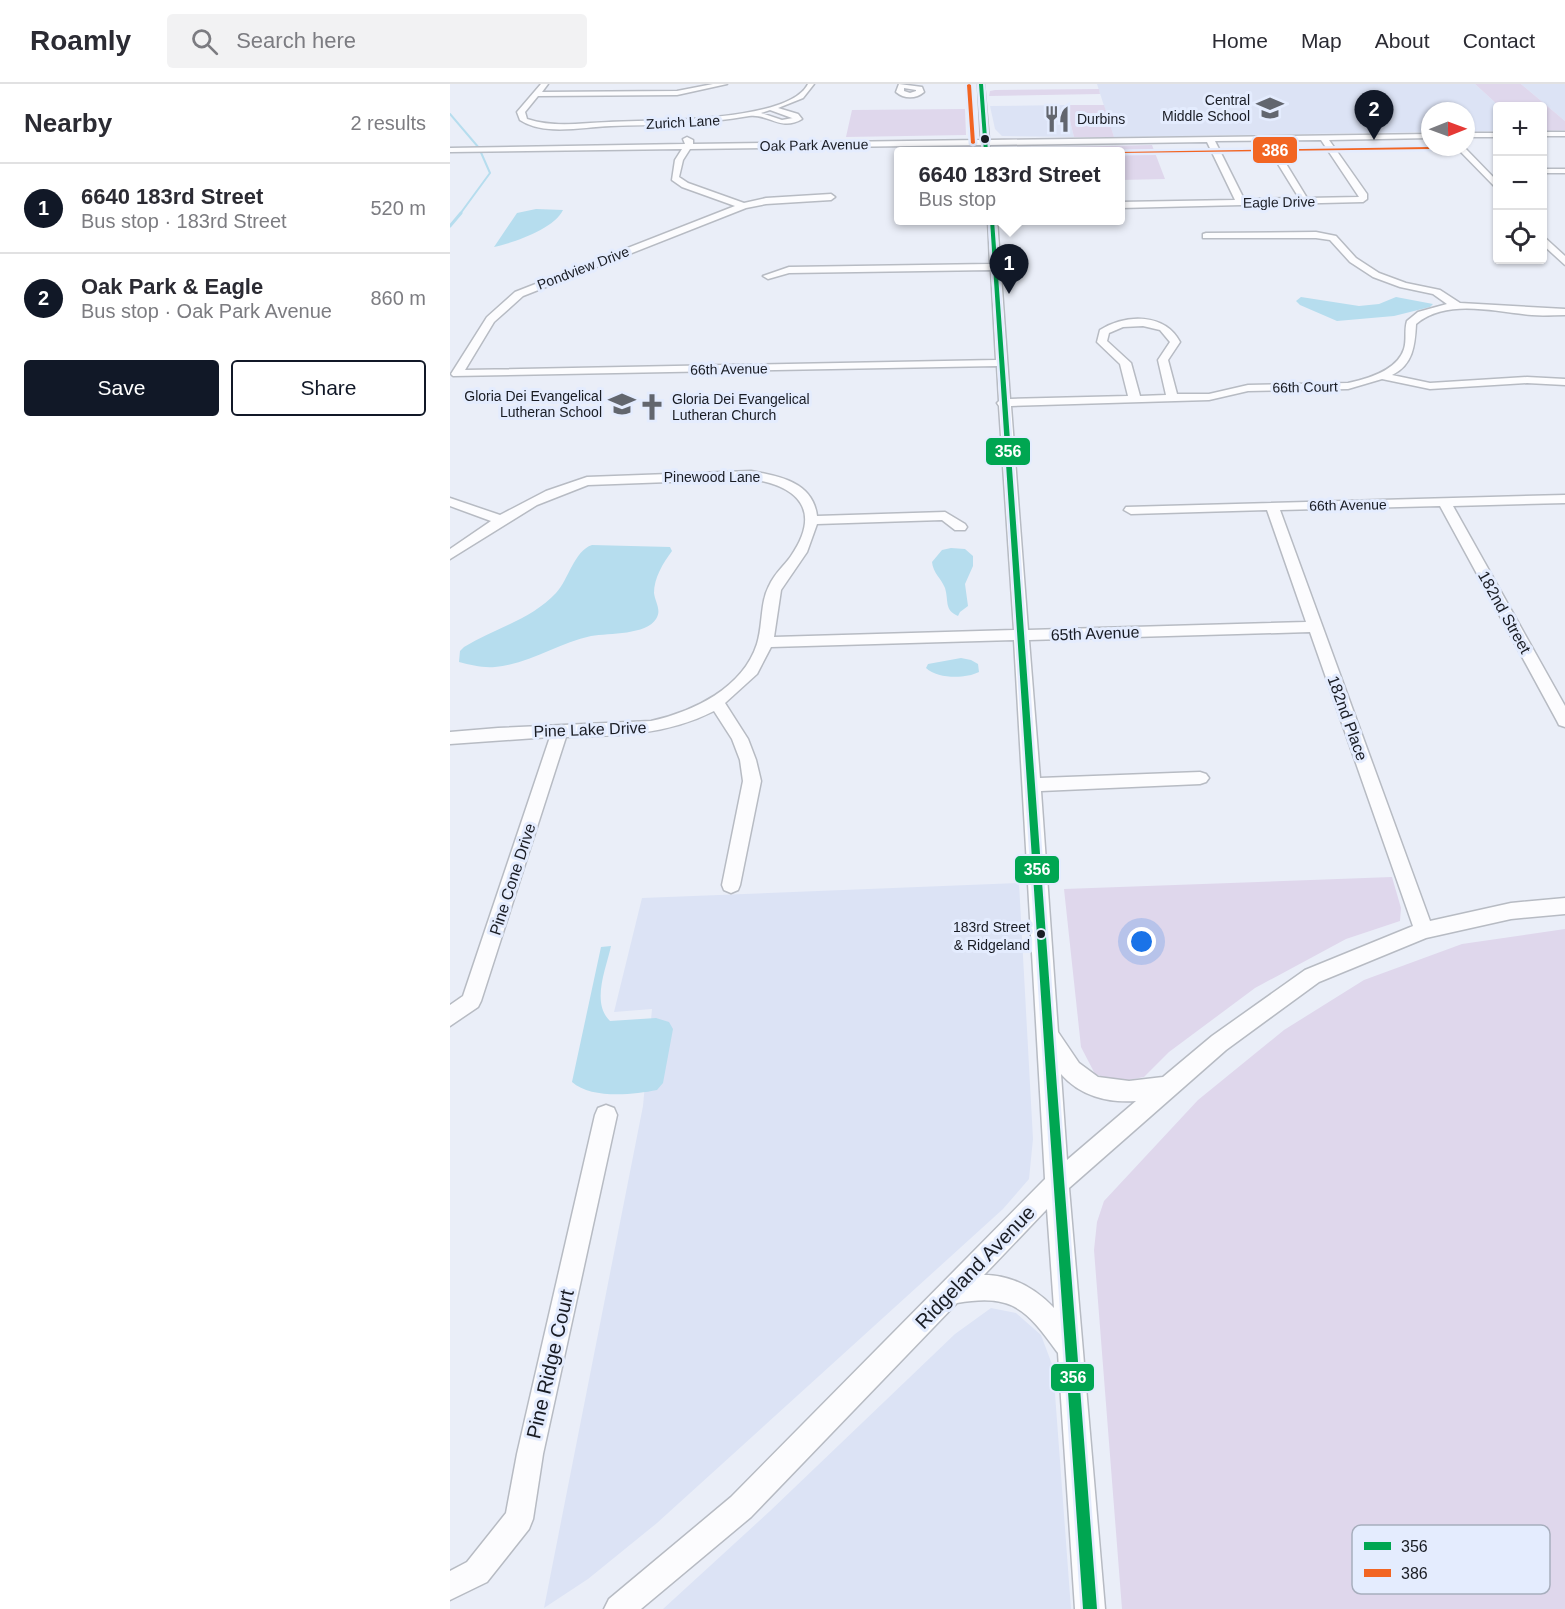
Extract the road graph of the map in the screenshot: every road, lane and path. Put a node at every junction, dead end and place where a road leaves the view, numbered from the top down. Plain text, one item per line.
1 (544, 84) edge
2 (724, 84) edge
3 (811, 84) edge
4 (981, 84) edge
5 (536, 94) junction
6 (771, 108) junction
7 (754, 113) junction
8 (694, 123) junction
9 (1547, 134) edge
10 (1565, 134) edge
11 (1475, 135) edge
12 (1493, 135) edge
13 (1421, 136) edge
14 (1323, 137) junction
15 (1210, 139) junction
16 (687, 146) junction
17 (985, 147) edge
18 (450, 150) edge
19 (1468, 156) edge
20 (1282, 164) dead end
21 (1493, 171) edge
22 (1547, 171) edge
23 (1565, 171) edge
24 (1482, 172) junction
25 (1493, 180) edge
26 (1547, 180) edge
27 (1565, 180) edge
28 (831, 197) dead end
29 (1305, 201) junction
30 (1241, 203) junction
31 (1125, 204) edge
32 (743, 206) junction
33 (992, 225) edge
34 (1206, 236) dead end
35 (1547, 243) edge
36 (1553, 249) junction
37 (1565, 249) edge
38 (1565, 262) edge
39 (994, 267) junction
40 (768, 276) dead end
41 (1457, 306) junction
42 (1565, 312) edge
43 (1001, 363) junction
44 (457, 374) joint
45 (1383, 375) junction
46 (1565, 382) edge
47 (1172, 398) junction
48 (1135, 399) junction
49 (1003, 403) junction
50 (1565, 499) edge
51 (450, 502) edge
52 (1445, 503) junction
53 (1272, 506) junction
54 (1131, 510) dead end
55 (501, 520) junction
56 (811, 520) junction
57 (960, 527) dead end
58 (450, 555) edge
59 (1316, 627) junction
60 (1020, 636) junction
61 (766, 642) junction
62 (716, 703) junction
63 (1565, 721) edge
64 (560, 731) junction
65 (450, 738) edge
66 (1200, 778) dead end
67 (1032, 785) junction
68 (731, 885) dead end
69 (1565, 906) edge
70 (1424, 930) junction
71 (450, 1017) edge
72 (1047, 1035) junction
73 (1168, 1087) junction
74 (606, 1114) dead end
75 (1057, 1183) junction
76 (950, 1292) junction
77 (1070, 1349) junction
78 (450, 1586) edge
79 (619, 1609) edge
80 (1090, 1609) edge

1 - 5 street
2 - 5 street
3 - 6 street, Zurich Lane
4 - 17 street
5 - 8 street, Zurich Lane
6 - 7 street, Zurich Lane
6 - 7 street
7 - 8 street, Zurich Lane
8 - 16 street
9 - 10 street
11 - 12 street
13 - 14 street, Oak Park Avenue
14 - 15 street, Oak Park Avenue
14 - 29 street, Eagle Drive
15 - 17 street, Oak Park Avenue
15 - 30 street
16 - 17 street, Oak Park Avenue
16 - 18 street, Oak Park Avenue
16 - 32 street
19 - 24 street
20 - 29 street
21 - 24 street
22 - 23 street
24 - 25 street
26 - 27 street
28 - 32 street, Pondview Drive
29 - 30 street, Eagle Drive
30 - 31 street, Eagle Drive
32 - 44 street, Pondview Drive
33 - 39 street
34 - 41 street
35 - 36 street
36 - 37 street
36 - 38 street
39 - 40 street
39 - 43 street
41 - 42 street, 66th Court
41 - 45 street, 66th Court
43 - 44 street, 66th Avenue
43 - 49 street
45 - 46 street
45 - 47 street, 66th Court
47 - 48 street, 66th Court
47 - 48 street
48 - 49 street, 66th Court
49 - 60 street
50 - 52 street, 66th Avenue
51 - 55 street
52 - 53 street, 66th Avenue
52 - 63 street, 182nd Street
53 - 54 street, 66th Avenue
53 - 59 street, 182nd Place
55 - 56 street, Pinewood Lane
55 - 58 street, Pinewood Lane
56 - 57 street
56 - 61 street
59 - 60 street, 65th Avenue
59 - 70 street, 182nd Place
60 - 61 street, 65th Avenue
60 - 67 street
61 - 62 street, Pine Lake Drive
62 - 64 street, Pine Lake Drive
62 - 68 street
64 - 65 street, Pine Lake Drive
64 - 71 street, Pine Cone Drive
66 - 67 street
67 - 72 street
69 - 70 street, Ridgeland Avenue
70 - 73 street, Ridgeland Avenue
72 - 73 street
72 - 75 street
73 - 75 street, Ridgeland Avenue
74 - 78 street, Pine Ridge Court
75 - 76 street, Ridgeland Avenue
75 - 77 street
76 - 77 street
76 - 79 street, Ridgeland Avenue
77 - 80 street

